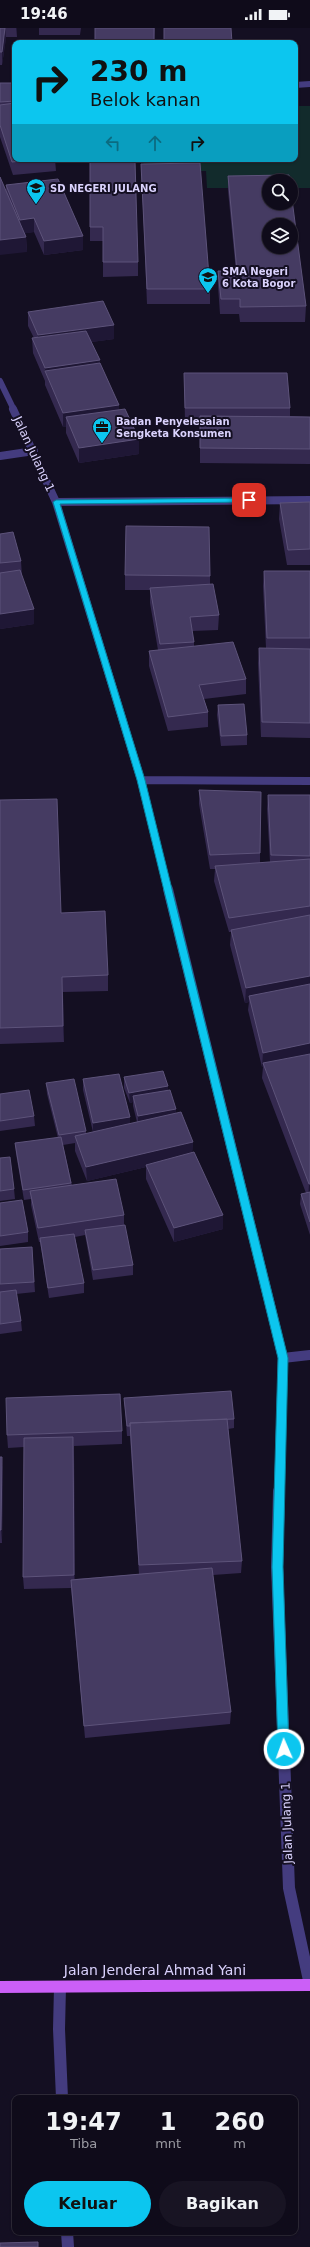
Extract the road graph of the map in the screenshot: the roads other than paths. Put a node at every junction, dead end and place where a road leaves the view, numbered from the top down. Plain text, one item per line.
1 (310, 84) edge
2 (298, 85) edge
3 (0, 381) edge
4 (34, 451) junction
5 (0, 456) edge
6 (310, 500) edge
7 (56, 502) junction
8 (141, 780) junction
9 (310, 781) edge
10 (310, 1355) edge
11 (283, 1358) junction
12 (310, 1985) edge
13 (0, 1987) edge
14 (60, 1987) junction
15 (62, 2095) edge
16 (67, 2235) edge
17 (68, 2247) edge

1 - 2 street
3 - 4 street, Jalan Julang 1
4 - 5 street
4 - 7 street, Jalan Julang 1
6 - 7 street
7 - 8 street, Jalan Julang 1
8 - 9 street
8 - 11 street, Jalan Julang 1
10 - 11 street
11 - 12 street, Jalan Julang 1
12 - 14 main road, Jalan Jenderal Ahmad Yani
13 - 14 main road, Jalan Jenderal Ahmad Yani
14 - 15 street
16 - 17 street

